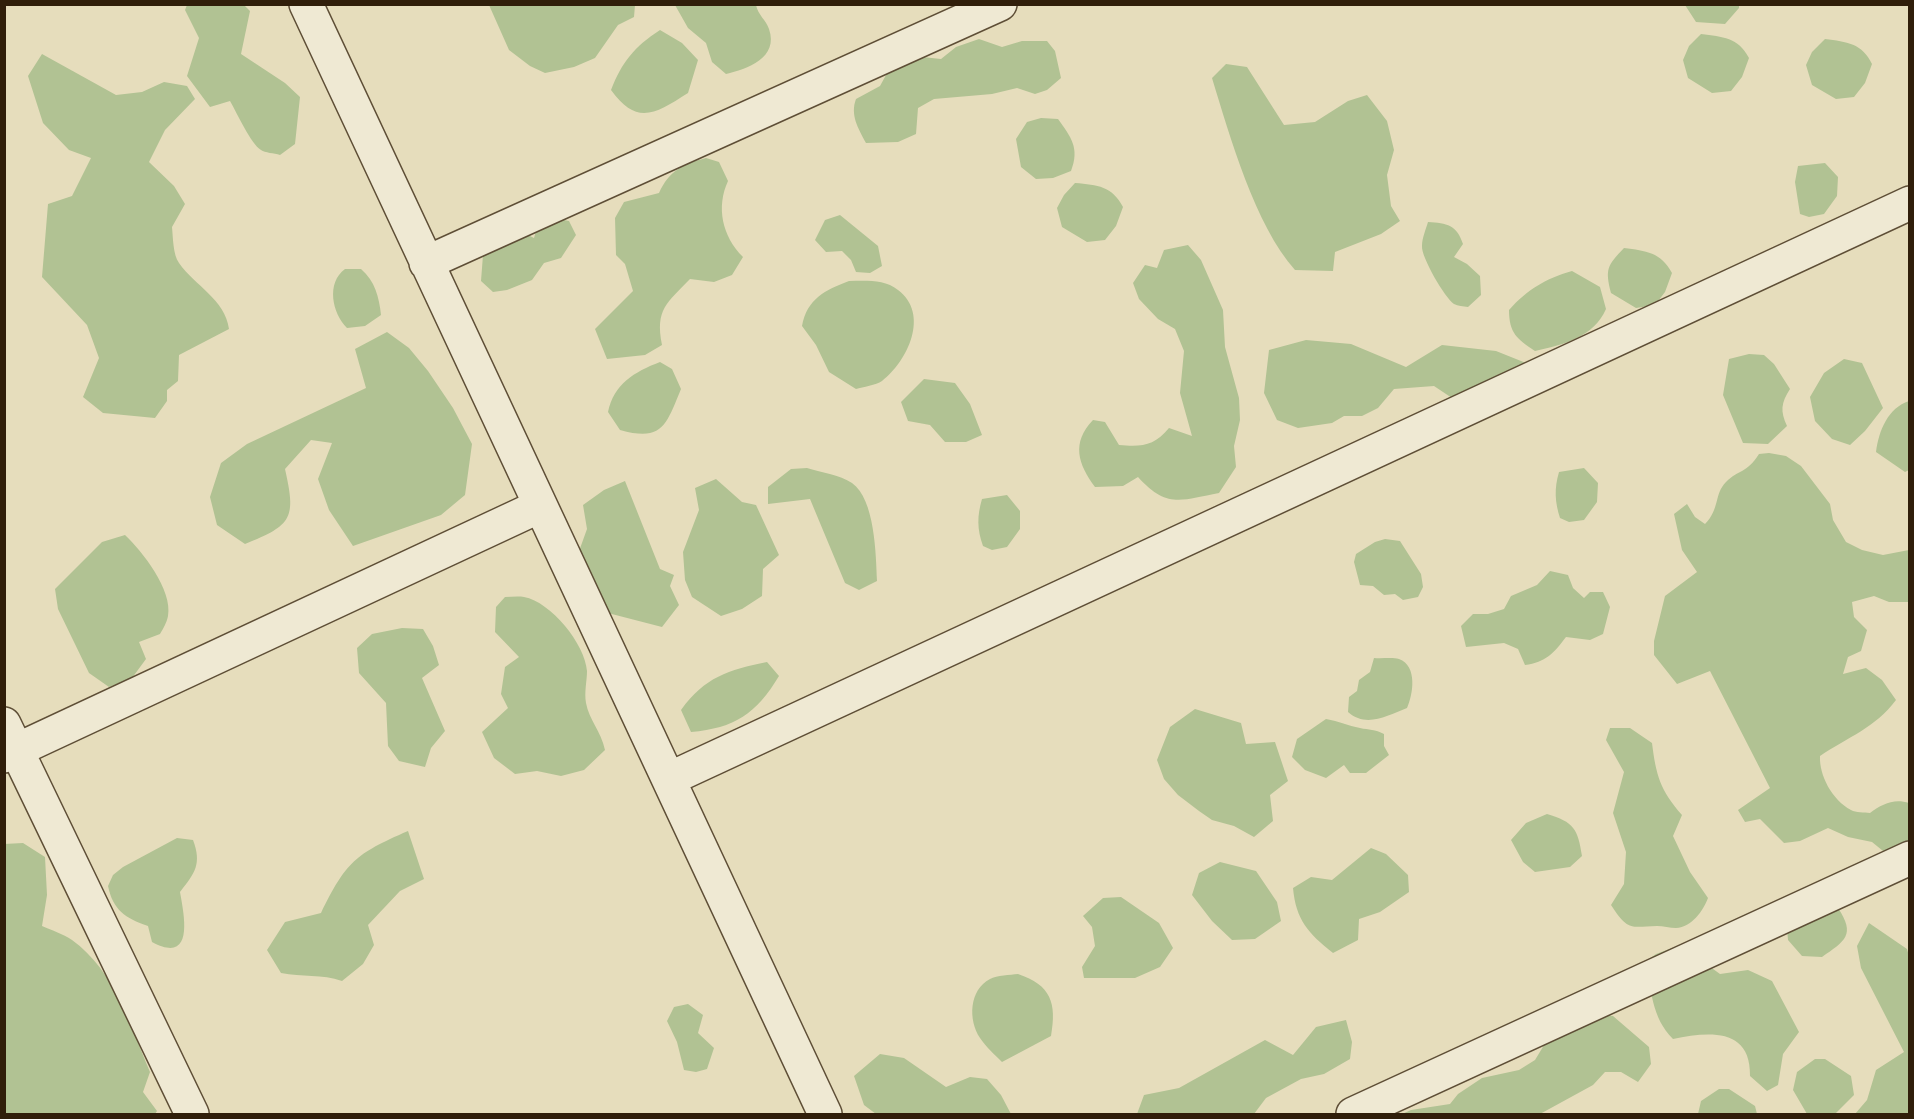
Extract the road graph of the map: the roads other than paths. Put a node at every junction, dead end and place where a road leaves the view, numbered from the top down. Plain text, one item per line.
1 (306, 4) edge
2 (1000, 4) edge
3 (1910, 203) edge
4 (426, 263) junction
5 (540, 506) junction
6 (9, 744) edge
7 (669, 778) junction
8 (1910, 858) edge
9 (192, 1114) edge
10 (825, 1114) edge
11 (1353, 1114) edge

1 - 4 street
2 - 4 street
3 - 7 street
4 - 5 street
5 - 6 street
5 - 7 street
6 - 9 street
7 - 10 street
8 - 11 street

